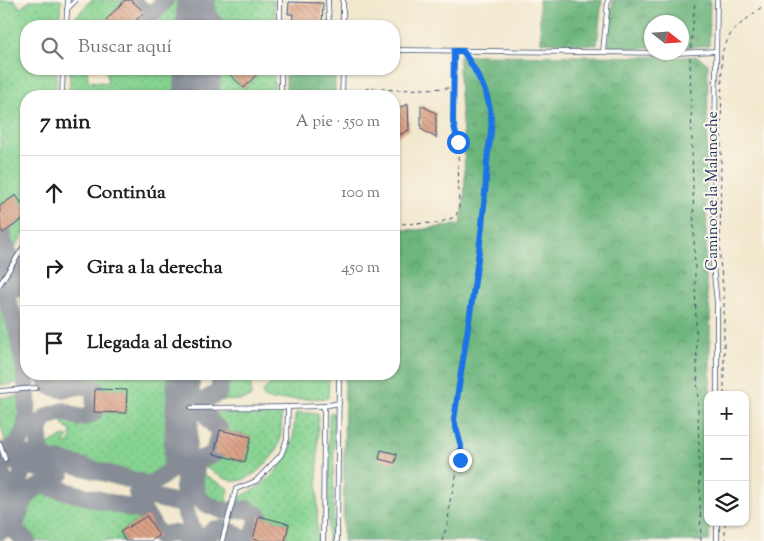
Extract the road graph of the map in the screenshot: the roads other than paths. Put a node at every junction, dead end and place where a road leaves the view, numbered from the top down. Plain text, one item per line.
1 (68, 0) edge
2 (76, 0) edge
3 (280, 0) edge
4 (328, 0) edge
5 (343, 0) edge
6 (608, 0) edge
7 (716, 0) edge
8 (67, 10) junction
9 (66, 20) edge
10 (280, 20) edge
11 (329, 20) edge
12 (343, 20) edge
13 (400, 50) edge
14 (716, 51) junction
15 (603, 52) junction
16 (64, 75) edge
17 (280, 75) edge
18 (343, 75) edge
19 (62, 90) edge
20 (281, 90) edge
21 (342, 90) edge
22 (20, 252) edge
23 (0, 284) edge
24 (339, 380) edge
25 (36, 388) dead end
26 (717, 391) edge
27 (0, 392) edge
28 (339, 403) junction
29 (324, 406) junction
30 (288, 407) junction
31 (191, 408) dead end
32 (0, 444) edge
33 (5, 460) dead end
34 (717, 526) edge
35 (222, 541) edge
36 (323, 541) edge
37 (337, 541) edge
38 (717, 541) edge

1 - 8 lane
2 - 8 lane
3 - 10 lane
4 - 11 lane
5 - 12 lane
6 - 15 lane
7 - 14 lane
8 - 9 lane
13 - 15 lane
14 - 15 lane
14 - 26 lane
16 - 19 lane
17 - 20 lane
18 - 21 lane
22 - 23 lane
24 - 28 lane
25 - 27 lane
28 - 29 lane
28 - 37 lane
29 - 30 lane
29 - 36 lane
30 - 31 lane
30 - 35 lane
32 - 33 lane
34 - 38 lane

